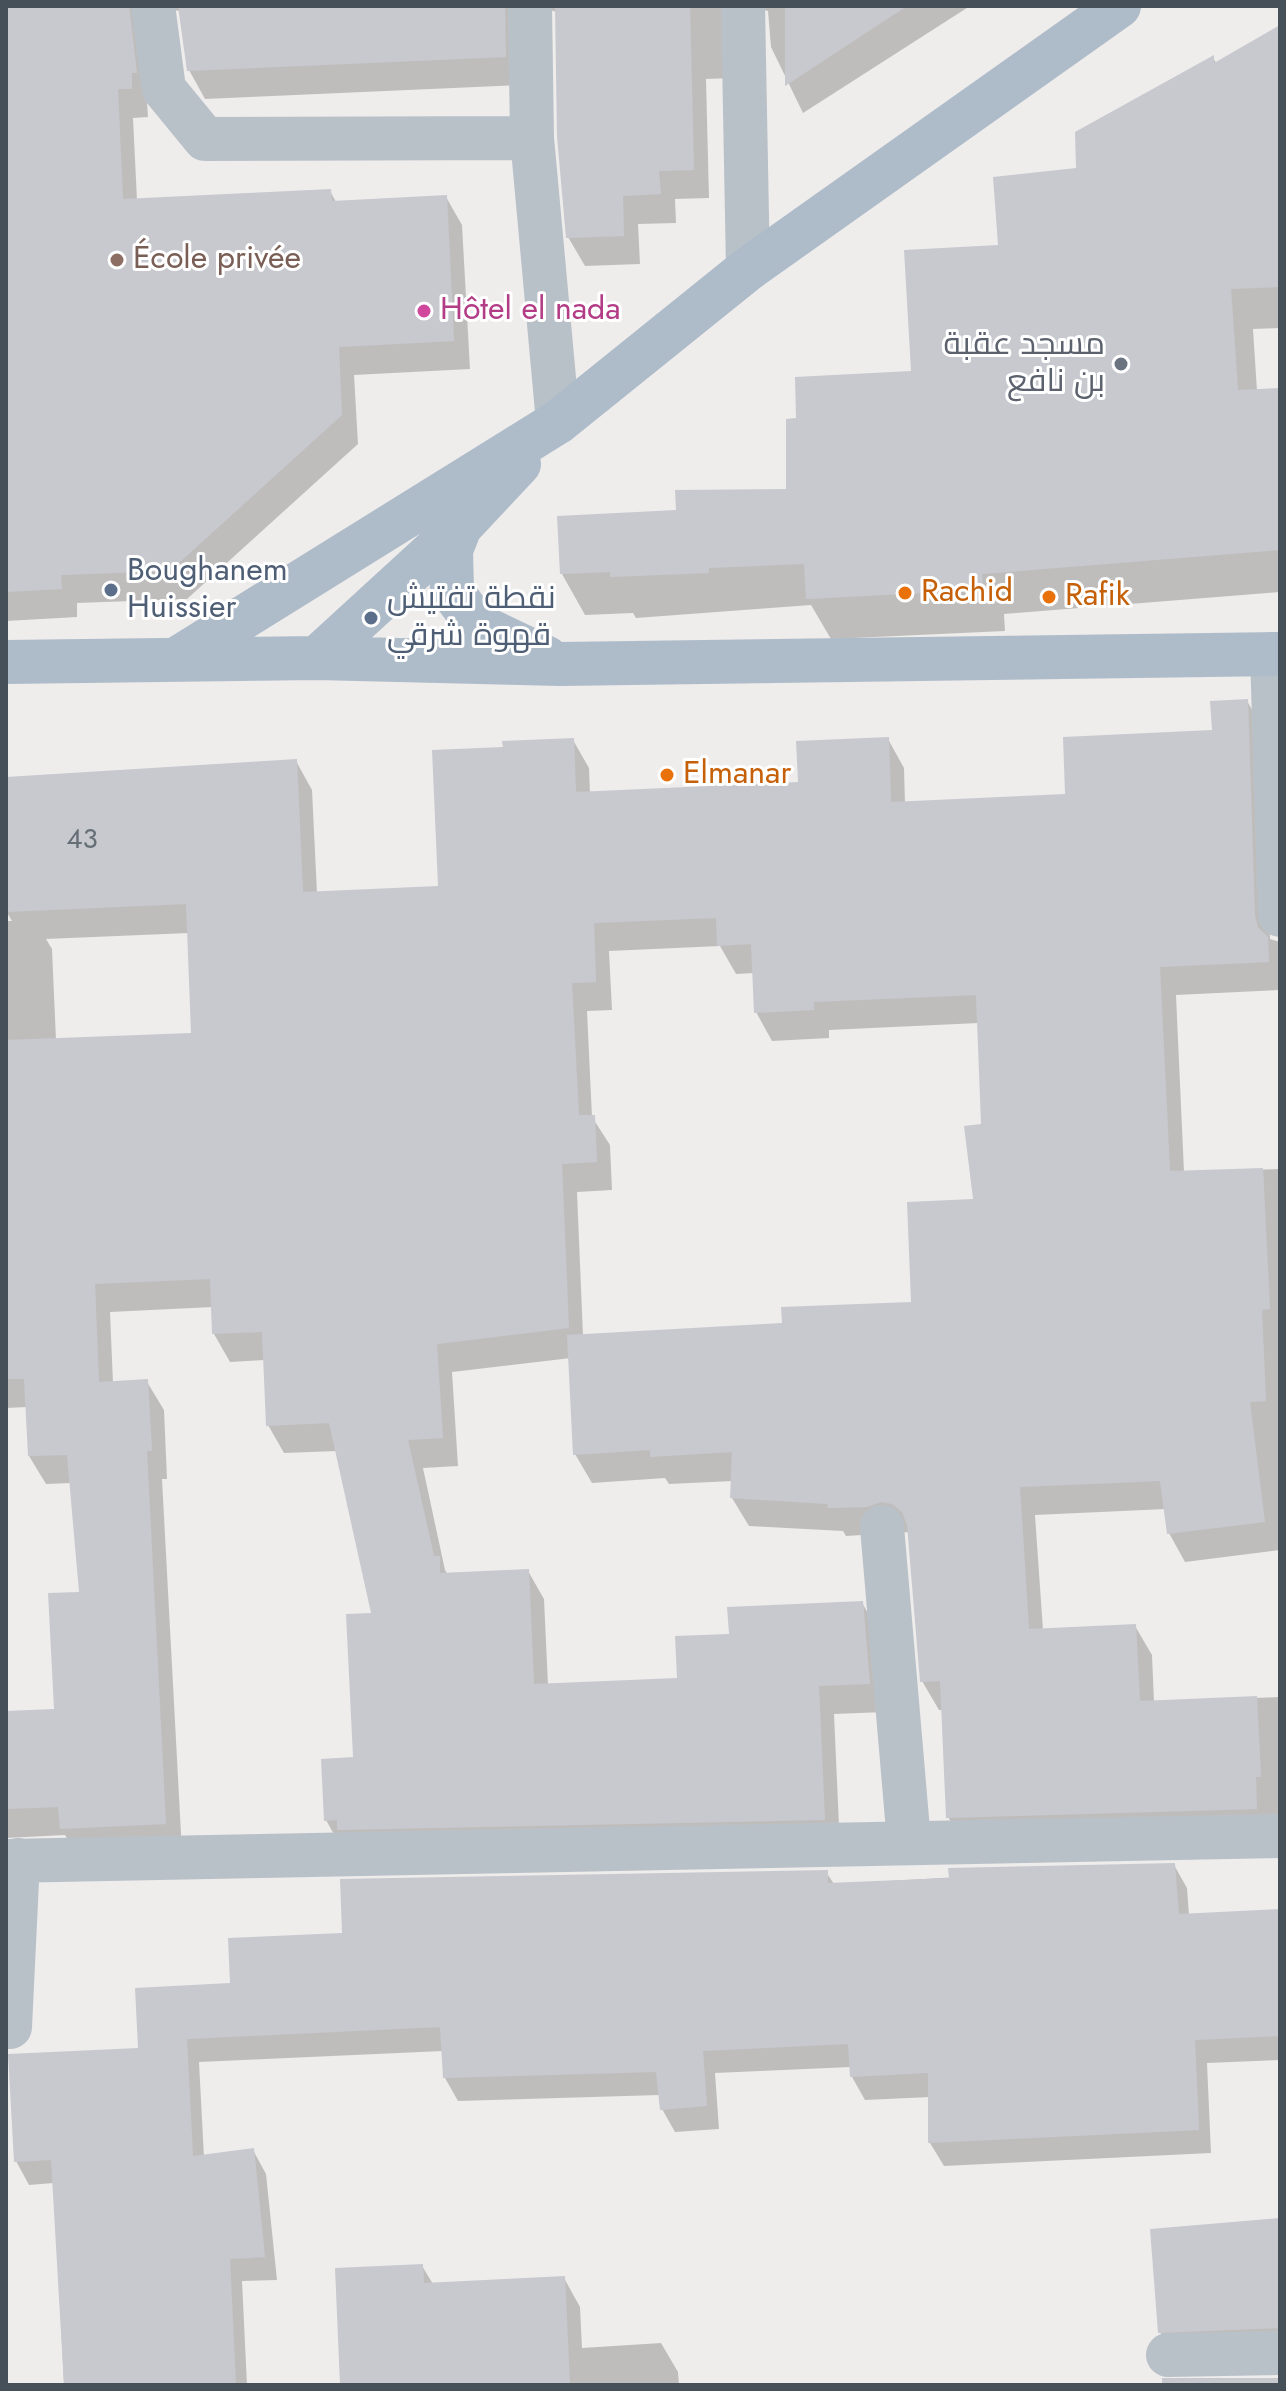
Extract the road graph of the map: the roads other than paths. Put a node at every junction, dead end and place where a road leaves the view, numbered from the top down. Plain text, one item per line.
1 (153, 6) edge
2 (530, 6) edge
3 (743, 6) edge
4 (1097, 13) edge
5 (532, 138) junction
6 (748, 269) junction
7 (558, 422) junction
8 (460, 527) junction
9 (1276, 654) edge
10 (317, 658) junction
11 (175, 660) junction
12 (6, 662) edge
13 (560, 664) junction
14 (1280, 915) edge
15 (882, 1527) dead end
16 (1280, 1836) edge
17 (909, 1842) junction
18 (12, 1861) edge
19 (10, 2027) dead end
20 (1280, 2353) edge
21 (1168, 2355) dead end

1 - 5 street
2 - 5 street
3 - 6 street
4 - 6 main road
5 - 7 street
6 - 7 main road
7 - 8 main road
7 - 11 main road
8 - 10 main road
8 - 13 main road
9 - 13 main road
9 - 14 street
10 - 11 main road
10 - 13 main road
11 - 12 main road
15 - 17 street
16 - 17 street
17 - 18 street
18 - 19 street
20 - 21 street

